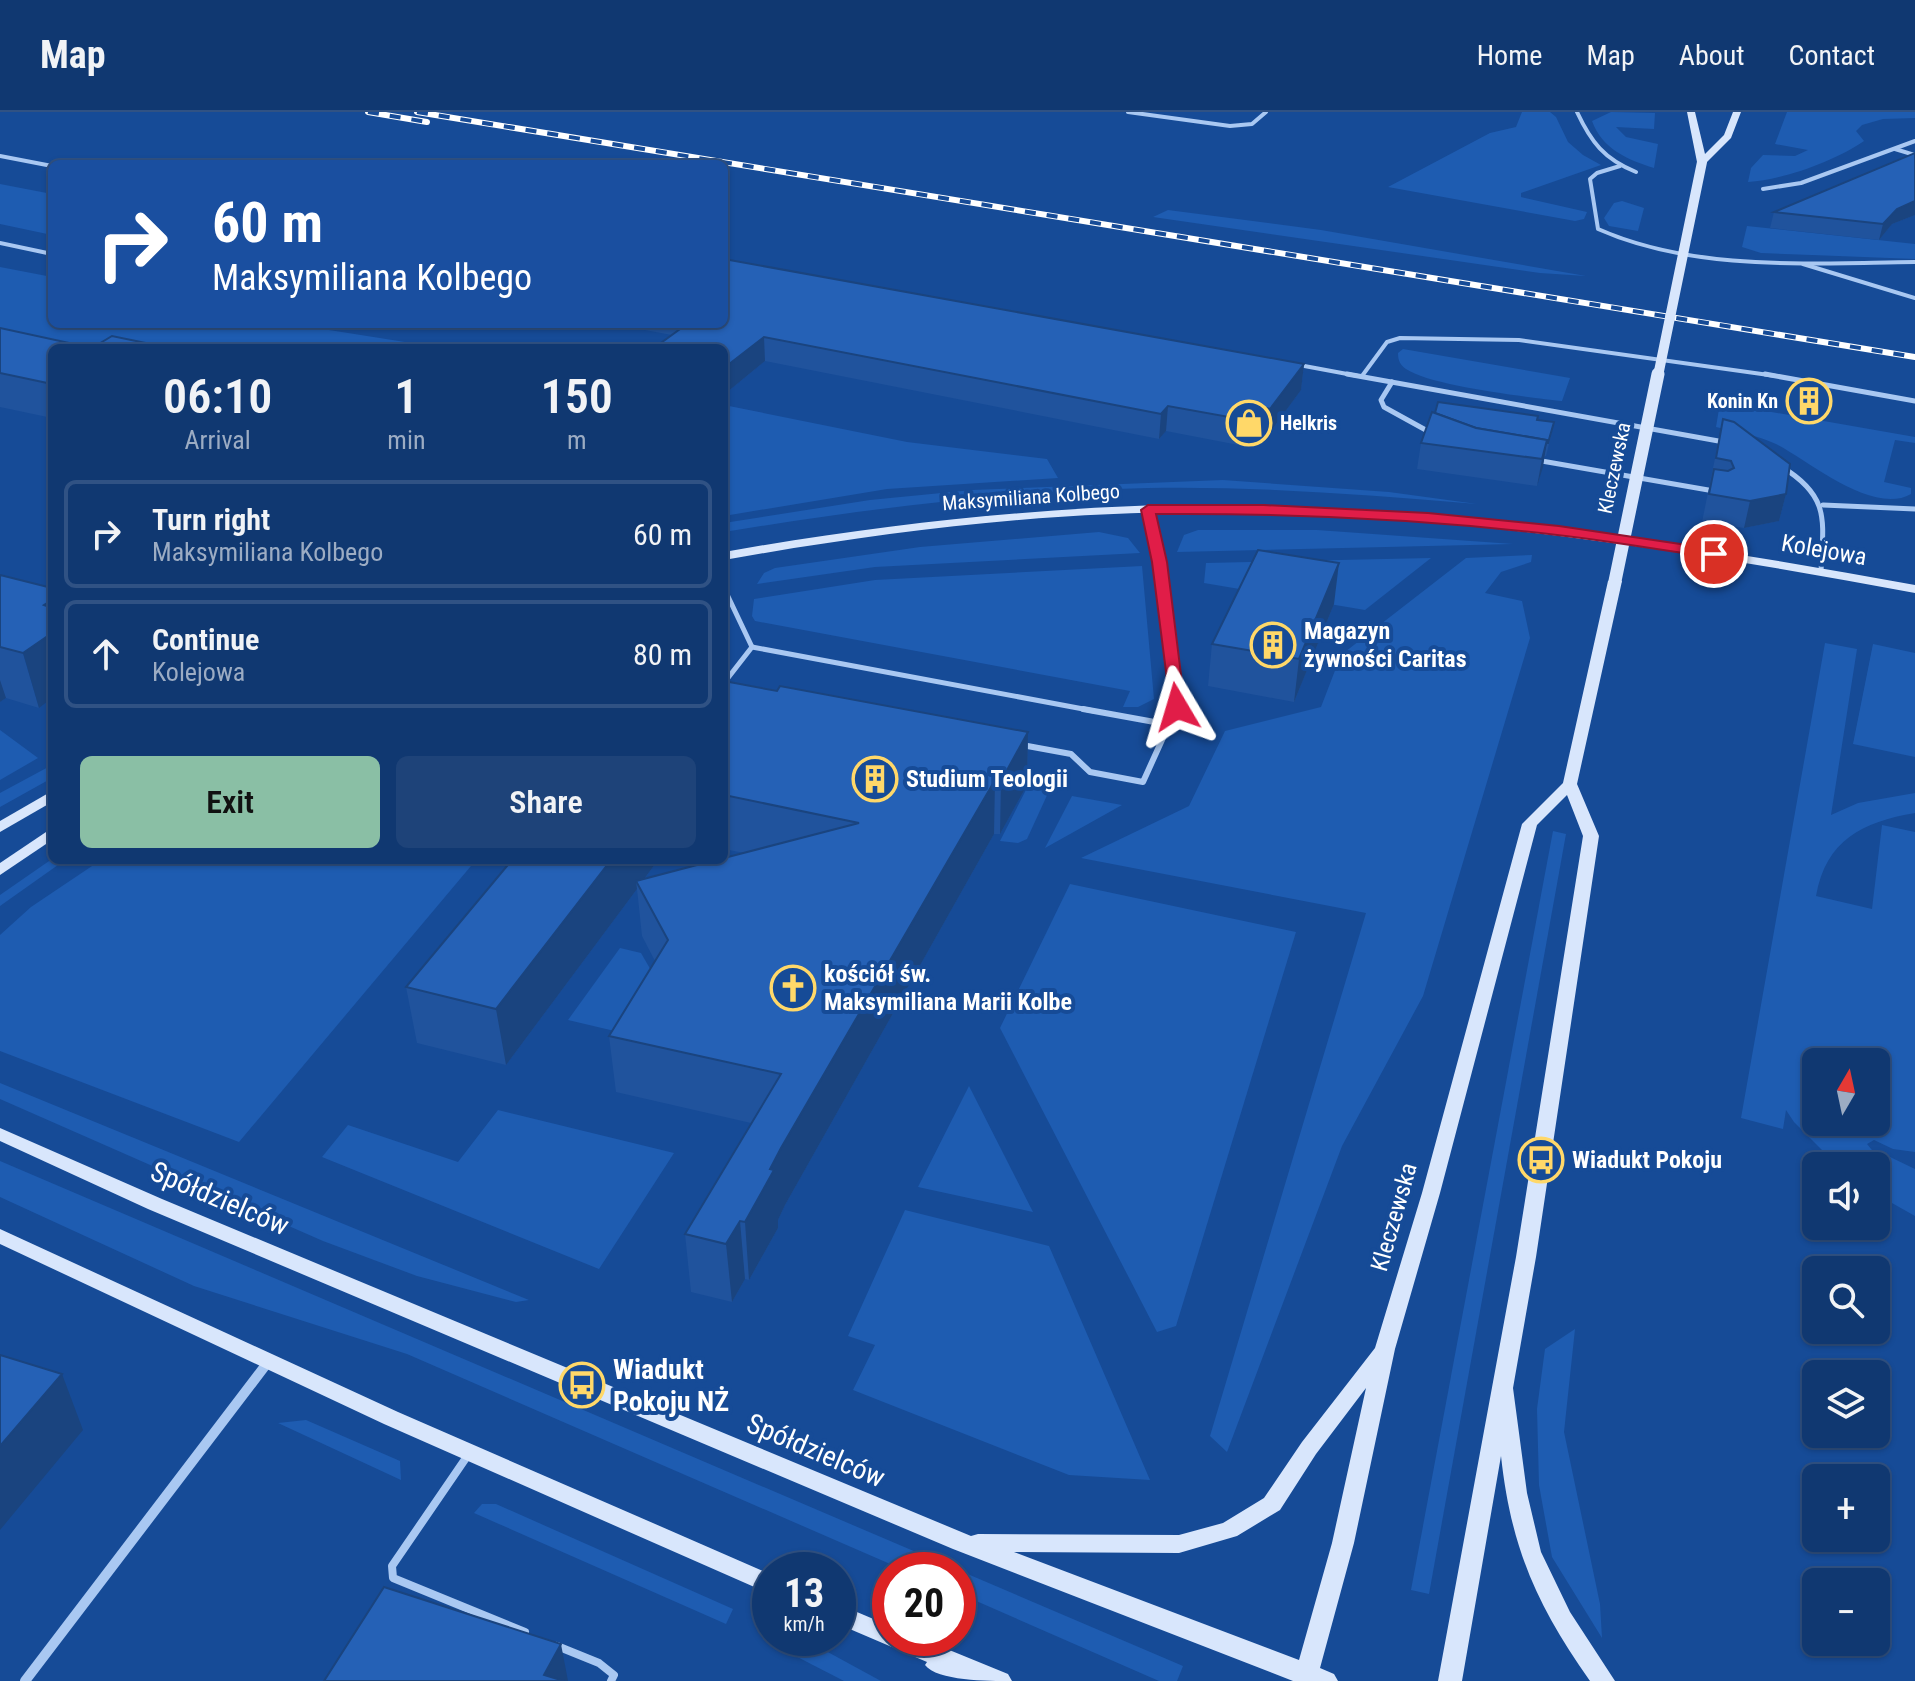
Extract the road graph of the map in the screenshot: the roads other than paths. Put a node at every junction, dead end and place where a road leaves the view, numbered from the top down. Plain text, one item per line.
1 (1128, 112) edge
2 (1266, 112) edge
3 (1577, 112) edge
4 (1691, 112) edge
5 (1737, 112) edge
6 (1915, 141) edge
7 (1893, 149) junction
8 (1915, 155) edge
9 (0, 156) edge
10 (1702, 162) junction
11 (48, 165) edge
12 (1620, 166) junction
13 (1636, 172) dead end
14 (1763, 189) dead end
15 (0, 243) edge
16 (48, 253) edge
17 (1755, 259) junction
18 (1915, 262) edge
19 (1915, 298) edge
20 (1284, 362) edge
21 (1362, 376) junction
22 (1392, 382) junction
23 (1915, 401) edge
24 (1439, 436) edge
25 (1728, 442) edge
26 (1529, 459) edge
27 (1774, 462) edge
28 (1722, 493) edge
29 (1823, 505) junction
30 (1915, 509) edge
31 (1148, 510) junction
32 (1630, 541) joint
33 (728, 555) edge
34 (1821, 572) junction
35 (1915, 589) edge
36 (728, 596) edge
37 (752, 647) junction
38 (728, 678) edge
39 (1171, 725) junction
40 (1011, 743) edge
41 (1570, 784) junction
42 (48, 798) edge
43 (0, 827) edge
44 (48, 836) edge
45 (0, 870) edge
46 (0, 1134) edge
47 (0, 1236) edge
48 (1385, 1349) junction
49 (268, 1362) junction
50 (1503, 1375) junction
51 (470, 1452) junction
52 (961, 1542) junction
53 (752, 1576) edge
54 (922, 1656) edge
55 (938, 1656) edge
56 (1313, 1679) edge
57 (25, 1681) edge
58 (611, 1681) edge
59 (965, 1681) edge
60 (1000, 1681) edge
61 (1450, 1681) edge
62 (1603, 1681) edge

1 - 2 lane
3 - 12 lane
4 - 10 main road, Kleczewska
5 - 10 main road
6 - 7 lane
7 - 8 lane
7 - 14 lane
9 - 11 lane
10 - 41 main road, Kleczewska, bridge
12 - 13 lane
12 - 17 lane
15 - 16 lane
17 - 18 lane
17 - 19 lane
20 - 21 lane
21 - 22 lane
21 - 23 lane
22 - 24 lane
22 - 25 lane
26 - 28 lane
27 - 29 lane
29 - 30 lane
29 - 34 lane
31 - 32 main road, Maksymiliana Kolbego
31 - 33 main road, Maksymiliana Kolbego
31 - 39 lane
32 - 34 main road, Kolejowa
34 - 35 main road, Kolejowa
36 - 37 lane
37 - 38 lane
37 - 39 lane
39 - 40 lane
41 - 48 main road, Kleczewska
41 - 50 main road
42 - 43 main road
44 - 45 main road
46 - 52 main road, Spółdzielców
47 - 49 main road
48 - 52 main road
48 - 56 main road, Kleczewska
49 - 51 main road
49 - 57 street
50 - 61 main road
50 - 62 main road
51 - 53 main road
51 - 58 lane
52 - 56 main road, Spółdzielców
54 - 59 main road
55 - 60 main road

